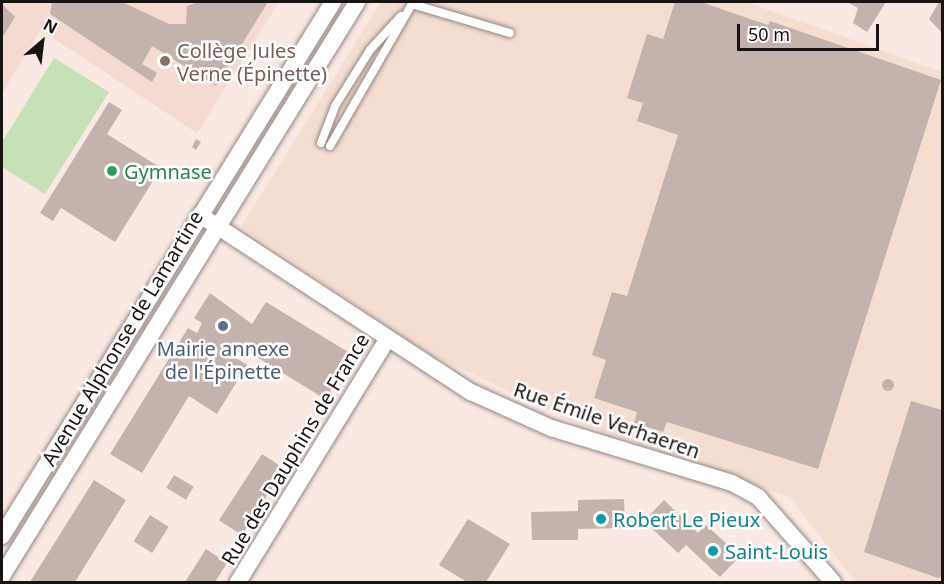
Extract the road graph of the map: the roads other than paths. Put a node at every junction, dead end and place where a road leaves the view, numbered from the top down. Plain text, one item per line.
1 (333, 2) edge
2 (357, 2) edge
3 (412, 4) junction
4 (510, 33) dead end
5 (321, 143) dead end
6 (330, 146) dead end
7 (200, 215) junction
8 (216, 225) junction
9 (388, 338) junction
10 (2, 536) edge
11 (2, 576) edge
12 (238, 582) edge
13 (833, 582) edge

1 - 7 street, Avenue Alphonse de Lamartine
2 - 8 street, Avenue Alphonse de Lamartine
3 - 4 lane
3 - 5 lane
3 - 6 lane
7 - 8 street, Rue Émile Verhaeren
7 - 10 street, Avenue Alphonse de Lamartine
8 - 9 street, Rue Émile Verhaeren
8 - 11 street, Avenue Alphonse de Lamartine
9 - 12 street, Rue des Dauphins de France
9 - 13 street, Rue Émile Verhaeren

